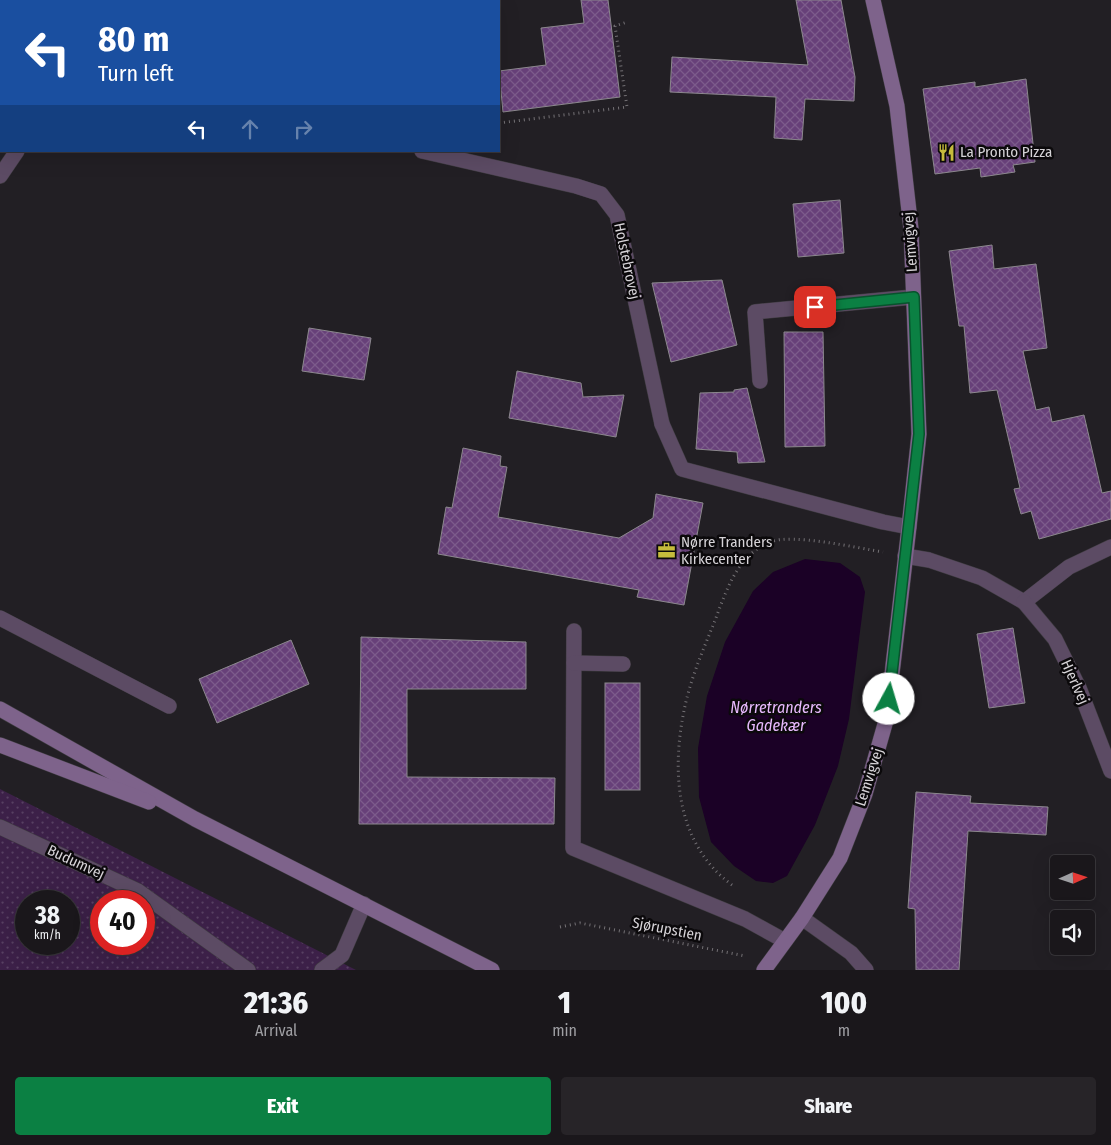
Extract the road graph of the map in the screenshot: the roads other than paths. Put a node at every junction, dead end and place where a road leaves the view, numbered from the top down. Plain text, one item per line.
1 (874, 0) edge
2 (16, 152) edge
3 (426, 152) edge
4 (0, 176) edge
5 (914, 297) junction
6 (760, 381) dead end
7 (909, 527) junction
8 (1111, 547) edge
9 (905, 556) junction
10 (1024, 602) junction
11 (0, 618) edge
12 (574, 631) dead end
13 (574, 663) junction
14 (623, 664) dead end
15 (169, 706) dead end
16 (0, 709) edge
17 (0, 745) edge
18 (1111, 771) edge
19 (195, 819) junction
20 (0, 827) edge
21 (364, 904) junction
22 (802, 918) junction
23 (785, 941) junction
24 (767, 966) edge
25 (248, 970) edge
26 (322, 970) edge
27 (492, 970) edge
28 (866, 970) edge

1 - 5 street, Lemvigvej
2 - 4 street
3 - 7 street, Holstebrovej
5 - 6 street
5 - 7 street, Lemvigvej
7 - 9 street, Lemvigvej
8 - 10 street
9 - 10 street
9 - 22 street, Lemvigvej
10 - 18 street, Hjerlvej
11 - 15 street
12 - 13 street
13 - 14 street
13 - 23 street
16 - 19 street
17 - 19 street
19 - 21 street
20 - 25 street, Budumvej
21 - 26 street
21 - 27 street
22 - 23 street, Lemvigvej
22 - 28 street
23 - 24 street, Lemvigvej

